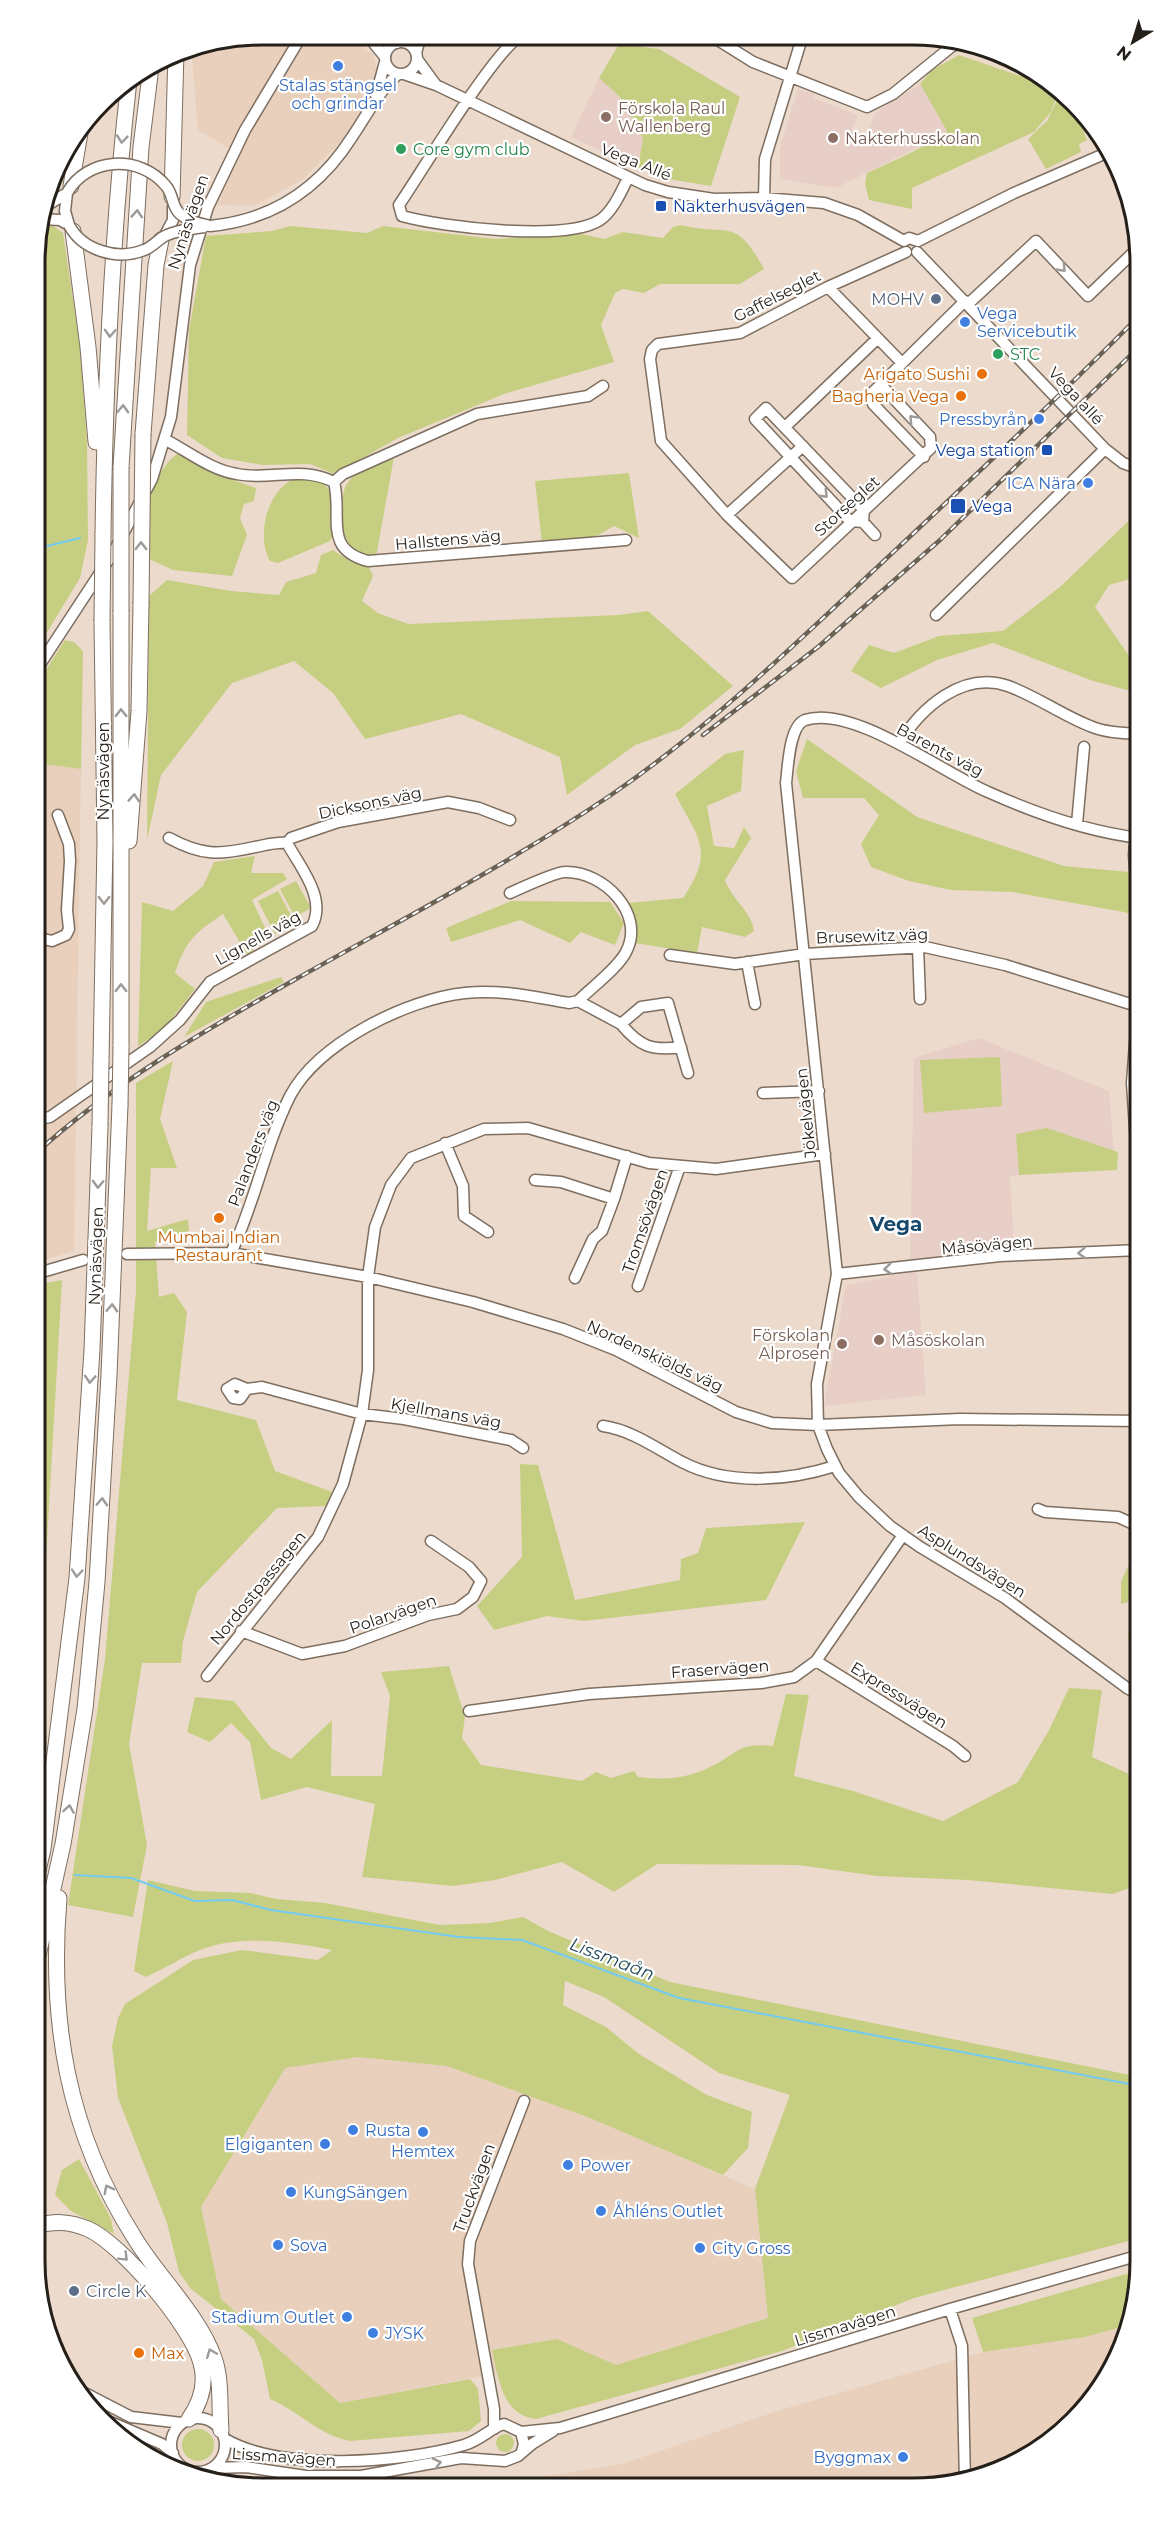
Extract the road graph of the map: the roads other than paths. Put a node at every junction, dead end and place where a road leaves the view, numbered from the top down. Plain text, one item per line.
1 (296, 45) edge
2 (374, 45) edge
3 (395, 45) edge
4 (410, 45) edge
5 (419, 45) edge
6 (510, 45) edge
7 (726, 45) edge
8 (800, 45) edge
9 (952, 49) edge
10 (416, 56) junction
11 (385, 60) junction
12 (176, 63) edge
13 (401, 74) junction
14 (790, 75) junction
15 (150, 76) edge
16 (436, 85) junction
17 (128, 92) edge
18 (375, 98) junction
19 (468, 101) junction
20 (77, 149) edge
21 (1102, 155) edge
22 (628, 178) junction
23 (69, 190) junction
24 (764, 198) junction
25 (54, 200) edge
26 (173, 202) junction
27 (49, 219) edge
28 (210, 226) junction
29 (71, 228) junction
30 (163, 237) junction
31 (914, 249) junction
32 (1130, 255) edge
33 (828, 287) junction
34 (967, 303) junction
35 (877, 339) junction
36 (901, 362) junction
37 (1025, 363) joint
38 (881, 385) junction
39 (603, 386) dead end
40 (785, 428) junction
41 (166, 440) junction
42 (803, 446) junction
43 (1105, 449) junction
44 (924, 457) junction
45 (789, 458) junction
46 (1130, 465) edge
47 (334, 482) junction
48 (101, 483) junction
49 (864, 510) junction
50 (727, 515) junction
51 (850, 521) junction
52 (863, 522) junction
53 (875, 535) dead end
54 (626, 540) dead end
55 (792, 578) joint
56 (936, 615) dead end
57 (45, 656) edge
58 (1130, 733) edge
59 (899, 744) junction
60 (1084, 747) dead end
61 (787, 798) joint
62 (58, 815) dead end
63 (510, 820) dead end
64 (1077, 824) junction
65 (1130, 835) edge
66 (169, 838) dead end
67 (287, 843) junction
68 (510, 892) dead end
69 (121, 898) junction
70 (45, 939) edge
71 (918, 947) junction
72 (805, 954) junction
73 (670, 955) dead end
74 (747, 962) junction
75 (920, 999) dead end
76 (578, 1001) junction
77 (1130, 1003) edge
78 (755, 1004) dead end
79 (621, 1024) junction
80 (681, 1047) junction
81 (688, 1073) dead end
82 (819, 1091) junction
83 (763, 1093) dead end
84 (45, 1118) edge
85 (445, 1143) junction
86 (825, 1154) junction
87 (627, 1156) junction
88 (680, 1166) junction
89 (535, 1180) dead end
90 (614, 1199) junction
91 (488, 1232) dead end
92 (1130, 1250) edge
93 (231, 1253) junction
94 (127, 1254) dead end
95 (83, 1260) dead end
96 (45, 1271) edge
97 (837, 1274) junction
98 (368, 1277) junction
99 (575, 1278) dead end
100 (639, 1286) dead end
101 (247, 1389) dead end
102 (362, 1414) junction
103 (1130, 1421) edge
104 (818, 1425) junction
105 (603, 1426) dead end
106 (523, 1448) dead end
107 (836, 1466) junction
108 (1038, 1509) dead end
109 (1130, 1522) edge
110 (903, 1535) junction
111 (431, 1541) dead end
112 (241, 1631) junction
113 (816, 1661) junction
114 (207, 1676) dead end
115 (1130, 1690) edge
116 (469, 1711) dead end
117 (965, 1756) dead end
118 (45, 1833) edge
119 (63, 1844) junction
120 (45, 1921) edge
121 (524, 2101) dead end
122 (45, 2224) edge
123 (1130, 2258) edge
124 (950, 2310) junction
125 (492, 2395) junction
126 (94, 2398) edge
127 (186, 2421) junction
128 (510, 2425) junction
129 (124, 2428) edge
130 (560, 2428) junction
131 (492, 2431) junction
132 (521, 2432) junction
133 (223, 2435) junction
134 (522, 2451) junction
135 (172, 2452) junction
136 (495, 2458) junction
137 (176, 2460) edge
138 (206, 2471) edge
139 (209, 2472) edge
140 (965, 2472) edge

1 - 41 street, Nynäsvägen
2 - 11 street
3 - 11 street
4 - 10 street
5 - 10 street
6 - 19 street
7 - 14 street
8 - 14 street
9 - 14 street
10 - 13 street
10 - 16 street, Vega Allé
11 - 13 street
11 - 18 street
12 - 26 highway
13 - 16 street, Vega Allé
13 - 18 street
14 - 24 street
69 -> 15 highway, Nynäsvägen, bridge
16 - 19 street, Vega Allé
17 -> 48 highway, Nynäsvägen
18 - 28 street
19 - 22 street, Vega Allé
19 - 22 street
20 - 23 highway
21 - 31 street, Gaffelseglet
22 - 24 street, Vega Allé
23 - 25 street
23 - 26 street, bridge
23 - 29 street
24 - 31 street, Vega Allé
26 - 28 street, bridge
26 - 30 street
27 - 29 street
28 - 30 street, bridge
29 - 30 street, bridge
29 - 48 highway
69 -> 30 highway, bridge
31 - 33 street, Gaffelseglet
31 - 34 street, Vega Allé
34 -> 32 street
33 - 35 street
33 - 50 street, Gaffelseglet
34 - 36 street
34 - 37 street, Vega Allé
35 - 36 street
35 - 40 street
36 - 38 street
37 - 43 street, Vega allé
44 -> 38 street
38 - 44 street
39 - 47 street
40 - 42 street
40 - 45 street
41 - 47 street
41 - 57 street, Nynäsvägen
42 - 45 street
42 - 49 street
43 - 46 street, Vega Allé
43 - 56 street
44 - 49 street, Storseglet
45 - 50 street
45 -> 51 street
47 - 54 street, Hallstens väg
48 -> 118 highway, Nynäsvägen, bridge
49 - 51 street, Storseglet
49 - 52 street
50 - 55 street, Gaffelseglet
51 - 52 street
51 - 55 street, Storseglet
52 - 53 street
58 - 59 street
59 - 61 street, Barents väg
59 - 64 street, Barents väg
60 - 64 street
61 - 72 street, Jökelvägen
62 - 70 street
63 - 67 street, Dicksons väg
64 - 65 street, Barents väg
66 - 67 street, Dicksons väg
67 - 84 street, Lignells väg
68 - 76 street
119 -> 69 highway, Nynäsvägen, bridge
71 - 72 street, Brusewitz väg
71 - 75 street
71 - 77 street, Brusewitz väg
72 - 74 street, Brusewitz väg
72 - 82 street, Jökelvägen
73 - 74 street, Brusewitz väg
74 - 78 street
76 - 79 street, Palanders väg
76 - 93 street, Palanders väg
79 - 80 street, Palanders väg
79 - 80 street
80 - 81 street
82 - 83 street
82 - 86 street, Jökelvägen
85 - 87 street, Tromsövägen
85 - 91 street
85 - 98 street, Tromsövägen
86 - 88 street, Tromsövägen
86 - 97 street, Jökelvägen
87 - 88 street, Tromsövägen
87 - 90 street
88 - 100 street, Tromsövägen
89 - 90 street
90 - 99 street
92 -> 97 street, Måsövägen
93 - 94 street, Nordenskiölds väg
93 - 98 street, Nordenskiölds väg
95 - 96 street
97 - 104 street, Jökelvägen
98 - 102 street, Nordostpassagen
98 - 104 street, Nordenskiölds väg
101 - 102 street
102 - 106 street, Kjellmans väg
102 - 112 street, Nordostpassagen
103 - 104 street, Nordenskiölds väg
104 - 107 street, Asplundsvägen
105 - 107 street
107 - 110 street, Asplundsvägen
108 - 109 street
110 - 113 street, Fraservägen
110 - 115 street, Asplundsvägen
111 - 112 street, Polarvägen
112 - 114 street, Nordostpassagen
113 - 116 street, Fraservägen
113 - 117 street, Expressvägen
119 - 120 highway, Nynäsvägen
133 -> 119 highway
121 - 125 street, Truckvägen
122 -> 127 highway
123 - 124 street, Lissmavägen
124 - 130 street, Lissmavägen
124 - 140 street
125 - 128 street, Truckvägen
125 - 131 street, Truckvägen
126 - 127 street
127 - 133 street
127 - 135 street
128 - 131 street, Lissmavägen
128 - 132 street
129 - 135 street
130 - 132 street, Lissmavägen
130 - 134 street, Lissmavägen
131 - 133 street, Lissmavägen
131 - 136 street
132 - 134 street
133 - 138 street
134 - 136 street, Lissmavägen
135 - 137 street
139 -> 136 street, Lissmavägen

